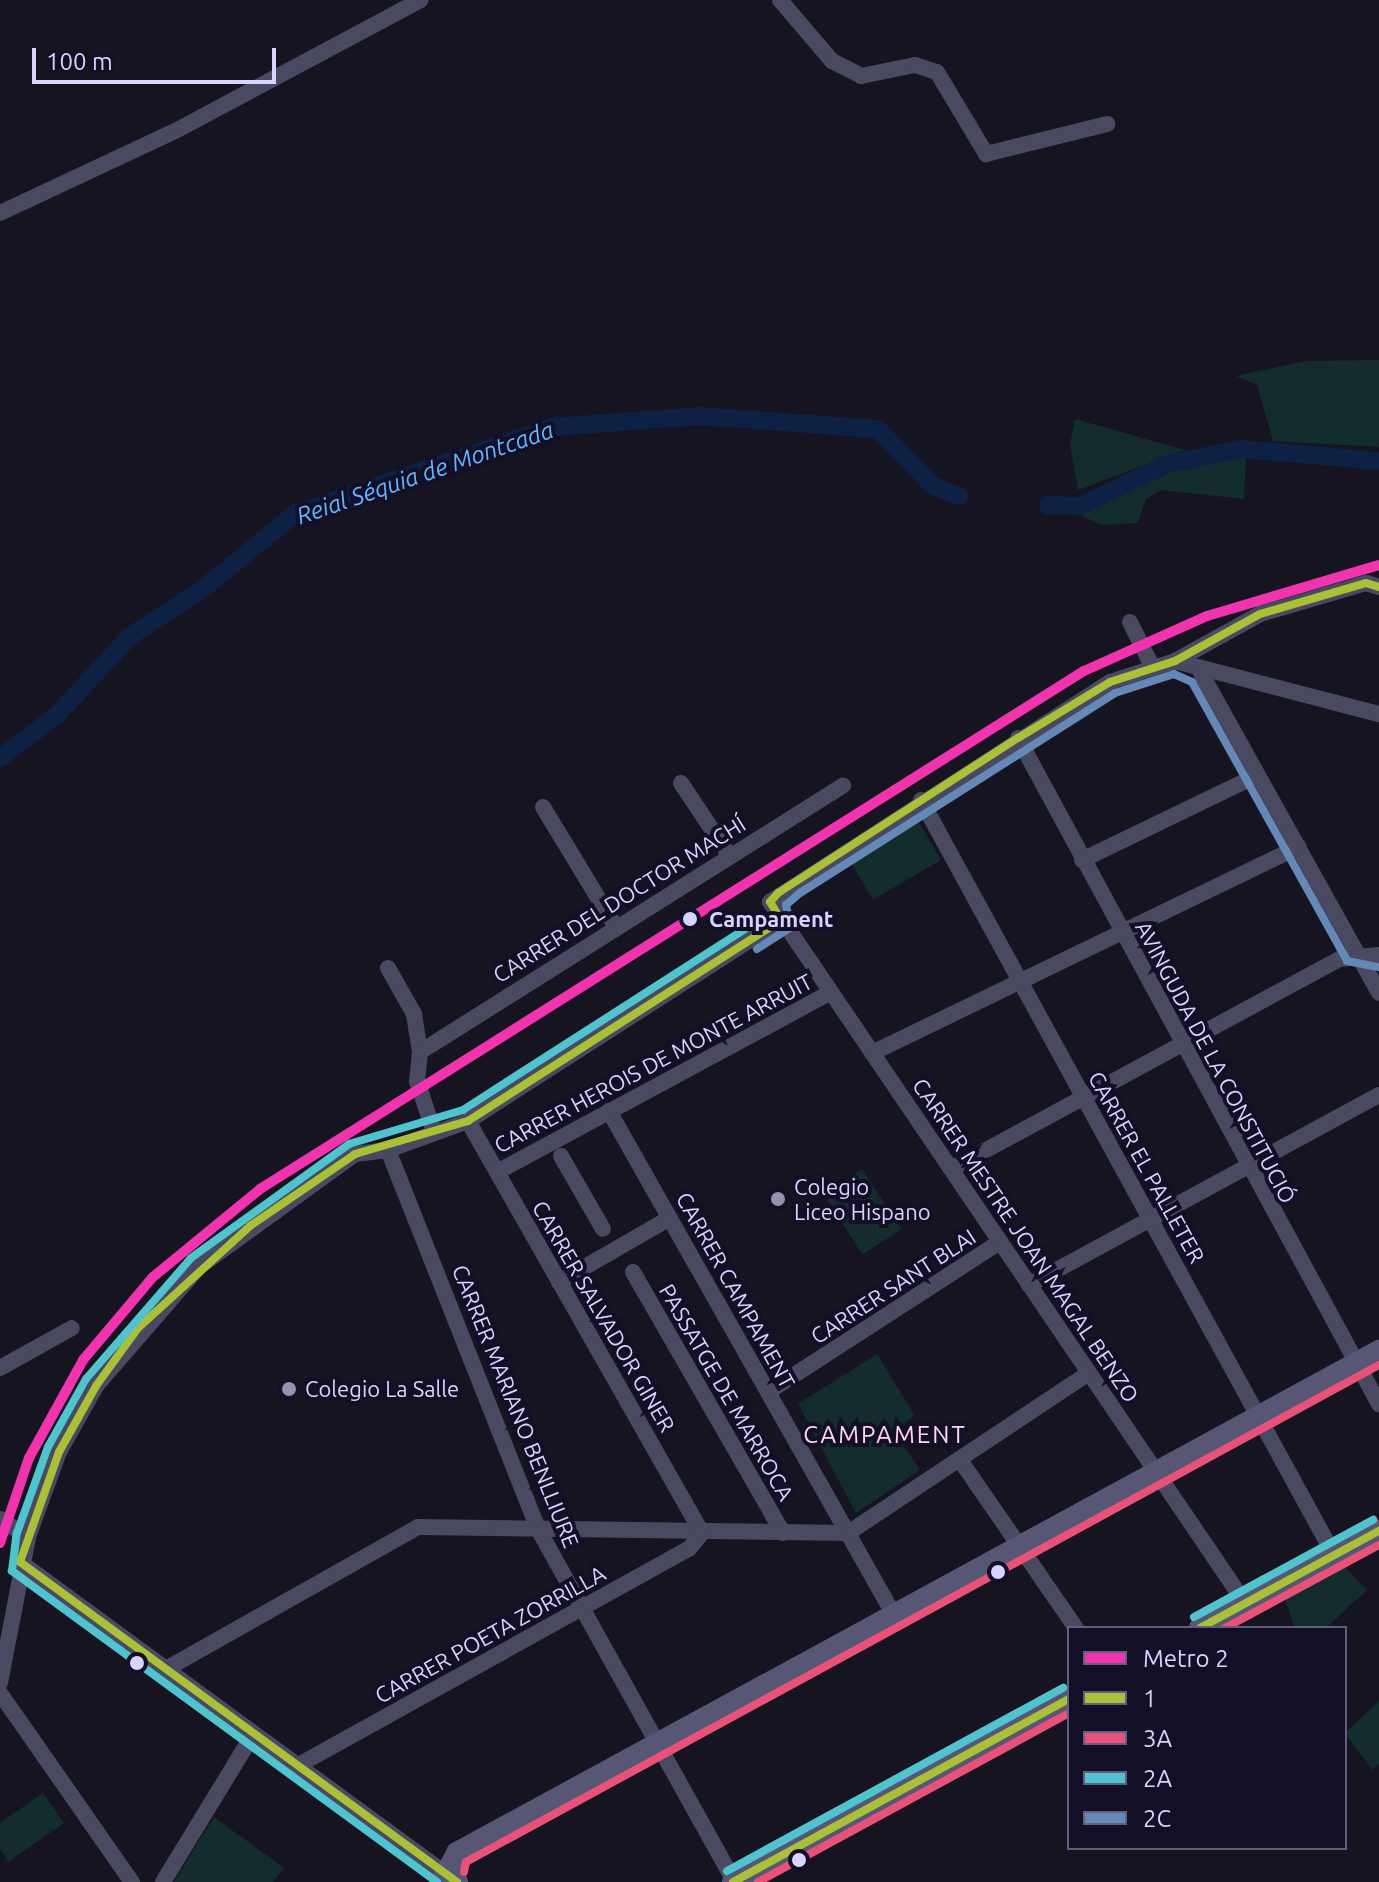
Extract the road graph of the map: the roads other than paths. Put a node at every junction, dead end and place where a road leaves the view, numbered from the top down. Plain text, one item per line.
1 (421, 0) edge
2 (780, 0) edge
3 (1107, 124) dead end
4 (0, 213) edge
5 (1379, 587) edge
6 (1130, 622) dead end
7 (1227, 635) junction
8 (1175, 661) junction
9 (1152, 666) junction
10 (1201, 673) junction
11 (1379, 714) edge
12 (1018, 738) junction
13 (1258, 775) junction
14 (681, 783) dead end
15 (843, 786) dead end
16 (921, 800) junction
17 (543, 807) dead end
18 (1299, 847) junction
19 (729, 855) junction
20 (1082, 860) junction
21 (781, 920) junction
22 (615, 926) junction
23 (1121, 933) junction
24 (1357, 954) junction
25 (1379, 955) edge
26 (388, 968) dead end
27 (1021, 981) junction
28 (831, 992) junction
29 (1379, 993) edge
30 (1181, 1045) junction
31 (420, 1052) junction
32 (872, 1053) junction
33 (1379, 1095) edge
34 (1085, 1097) junction
35 (609, 1111) junction
36 (468, 1121) junction
37 (433, 1129) junction
38 (557, 1149) junction
39 (388, 1150) junction
40 (1248, 1168) junction
41 (951, 1169) junction
42 (497, 1172) junction
43 (670, 1218) junction
44 (1151, 1219) junction
45 (1000, 1242) junction
46 (617, 1251) junction
47 (559, 1282) junction
48 (1029, 1285) junction
49 (72, 1328) dead end
50 (1379, 1351) edge
51 (1356, 1363) junction
52 (0, 1368) edge
53 (1089, 1373) junction
54 (768, 1392) junction
55 (1379, 1404) edge
56 (1258, 1416) junction
57 (960, 1460) junction
58 (1156, 1472) junction
59 (0, 1519) edge
60 (537, 1527) junction
61 (1379, 1531) edge
62 (702, 1533) junction
63 (783, 1533) junction
64 (848, 1533) junction
65 (28, 1537) junction
66 (1020, 1545) junction
67 (1334, 1555) junction
68 (20, 1562) junction
69 (1245, 1603) junction
70 (582, 1609) junction
71 (894, 1615) junction
72 (1075, 1626) edge
73 (1204, 1626) edge
74 (166, 1669) junction
75 (0, 1683) edge
76 (0, 1693) edge
77 (1067, 1700) edge
78 (252, 1736) junction
79 (656, 1745) junction
80 (295, 1767) junction
81 (452, 1878) edge
82 (132, 1882) edge
83 (163, 1882) edge
84 (733, 1882) edge

1 - 4 street
2 - 3 street
5 - 7 street
6 - 9 street
7 - 8 street
7 - 10 street
8 - 9 street
8 - 10 street
9 - 12 street
10 - 11 street
10 - 13 street
12 - 16 street
12 - 20 street, AVINGUDA DE LA CONSTITUCIÓ
13 - 18 street
13 - 20 street
14 - 19 street
15 - 19 street, CARRER DEL DOCTOR MACHÍ
16 - 21 street, CARRER MESTRE JOAN MAGAL BENZO
16 - 27 street, CARRER EL PALLETER
17 - 22 street
18 - 23 street
18 - 24 street
19 - 22 street, CARRER DEL DOCTOR MACHÍ
20 - 23 street, AVINGUDA DE LA CONSTITUCIÓ
21 - 28 street, CARRER MESTRE JOAN MAGAL BENZO
21 - 36 street
22 - 31 street, CARRER DEL DOCTOR MACHÍ
23 - 27 street
23 - 30 street, AVINGUDA DE LA CONSTITUCIÓ
24 - 25 street
24 - 29 street
24 - 30 street
26 - 31 street
27 - 32 street
27 - 34 street, CARRER EL PALLETER
28 - 32 street, CARRER MESTRE JOAN MAGAL BENZO
28 - 35 street, CARRER HEROIS DE MONTE ARRUIT
30 - 34 street
30 - 40 street, AVINGUDA DE LA CONSTITUCIÓ
31 - 37 street
32 - 41 street, CARRER MESTRE JOAN MAGAL BENZO
33 - 40 street
34 - 41 street
34 - 44 street, CARRER EL PALLETER
35 - 38 street, CARRER HEROIS DE MONTE ARRUIT
35 - 43 street, CARRER CAMPAMENT
36 - 37 street
36 - 42 street, CARRER SALVADOR GINER
37 - 39 street
38 - 42 street, CARRER HEROIS DE MONTE ARRUIT
38 - 46 street, PASSATGE DE MARROCA
39 - 60 street, CARRER MARIANO BENLLIURE
39 - 65 street
40 - 44 street
40 - 51 street, AVINGUDA DE LA CONSTITUCIÓ
41 - 45 street, CARRER MESTRE JOAN MAGAL BENZO
42 - 47 street, CARRER SALVADOR GINER
43 - 46 street
43 - 54 street, CARRER CAMPAMENT
44 - 48 street
44 - 56 street, CARRER EL PALLETER
45 - 48 street, CARRER MESTRE JOAN MAGAL BENZO
45 - 54 street, CARRER SANT BLAI
46 - 47 street
46 - 63 street, PASSATGE DE MARROCA
47 - 62 street, CARRER SALVADOR GINER
48 - 53 street, CARRER MESTRE JOAN MAGAL BENZO
49 - 52 street
50 - 51 street
51 - 55 street, AVINGUDA DE LA CONSTITUCIÓ
51 - 56 street
53 - 57 street
53 - 58 street, CARRER MESTRE JOAN MAGAL BENZO
54 - 64 street, CARRER CAMPAMENT
56 - 58 street
56 - 67 street, CARRER EL PALLETER
57 - 64 street
57 - 66 street
58 - 66 street
58 - 69 street, CARRER MESTRE JOAN MAGAL BENZO
59 - 65 street
60 - 62 street
60 - 70 street, CARRER MARIANO BENLLIURE
60 - 74 street
61 - 67 street
62 - 63 street
62 - 70 street, CARRER POETA ZORRILLA
63 - 64 street
64 - 71 street, CARRER CAMPAMENT
65 - 68 street
66 - 71 street
66 - 72 street
67 - 69 street
68 - 74 street
68 - 75 street
69 - 73 street
70 - 79 street, CARRER MARIANO BENLLIURE
70 - 80 street, CARRER POETA ZORRILLA
71 - 79 street
74 - 78 street
76 - 82 street
77 - 84 street
78 - 80 street
78 - 83 street
79 - 81 street
79 - 84 street, CARRER MARIANO BENLLIURE
80 - 81 street

